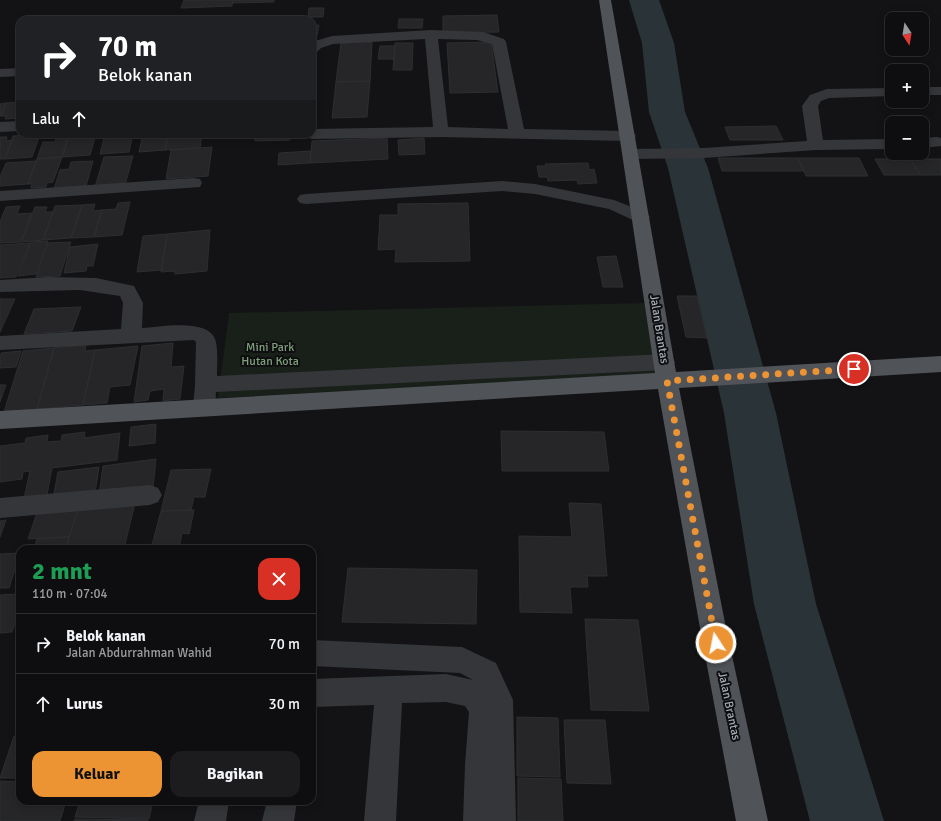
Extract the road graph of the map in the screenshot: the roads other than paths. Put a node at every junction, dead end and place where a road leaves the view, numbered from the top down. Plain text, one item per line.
1 (605, 0) edge
2 (431, 34) junction
3 (316, 45) edge
4 (16, 72) edge
5 (0, 73) edge
6 (929, 91) edge
7 (941, 91) edge
8 (885, 92) edge
9 (16, 126) edge
10 (0, 127) edge
11 (441, 132) junction
12 (517, 132) junction
13 (316, 134) edge
14 (885, 144) edge
15 (630, 145) junction
16 (816, 145) junction
17 (194, 183) dead end
18 (0, 196) edge
19 (306, 199) dead end
20 (641, 216) junction
21 (0, 286) edge
22 (130, 335) junction
23 (0, 343) edge
24 (941, 364) edge
25 (666, 372) junction
26 (206, 385) junction
27 (204, 407) junction
28 (0, 420) edge
29 (150, 495) dead end
30 (0, 508) edge
31 (316, 653) edge
32 (389, 690) junction
33 (316, 693) edge
34 (490, 764) junction
35 (213, 805) edge
36 (281, 805) edge
37 (210, 821) edge
38 (278, 821) edge
39 (380, 821) edge
40 (479, 821) edge
41 (500, 821) edge
42 (752, 821) edge

1 - 15 main road, Jalan Brantas
2 - 3 street
2 - 11 street
2 - 12 street
4 - 5 street
6 - 7 street
8 - 16 street
9 - 10 street
11 - 12 street
11 - 13 street
12 - 15 street
14 - 16 street
15 - 16 street
15 - 20 main road, Jalan Brantas
17 - 18 street
19 - 20 street
20 - 25 main road, Jalan Brantas
21 - 22 street
22 - 23 street
22 - 26 street
24 - 25 main road
25 - 26 street
25 - 27 main road
25 - 42 main road, Jalan Brantas
26 - 27 street
27 - 28 main road
29 - 30 street
31 - 34 street
32 - 33 street
32 - 34 street
32 - 39 street
34 - 40 street
34 - 41 street
35 - 37 street
36 - 38 street

